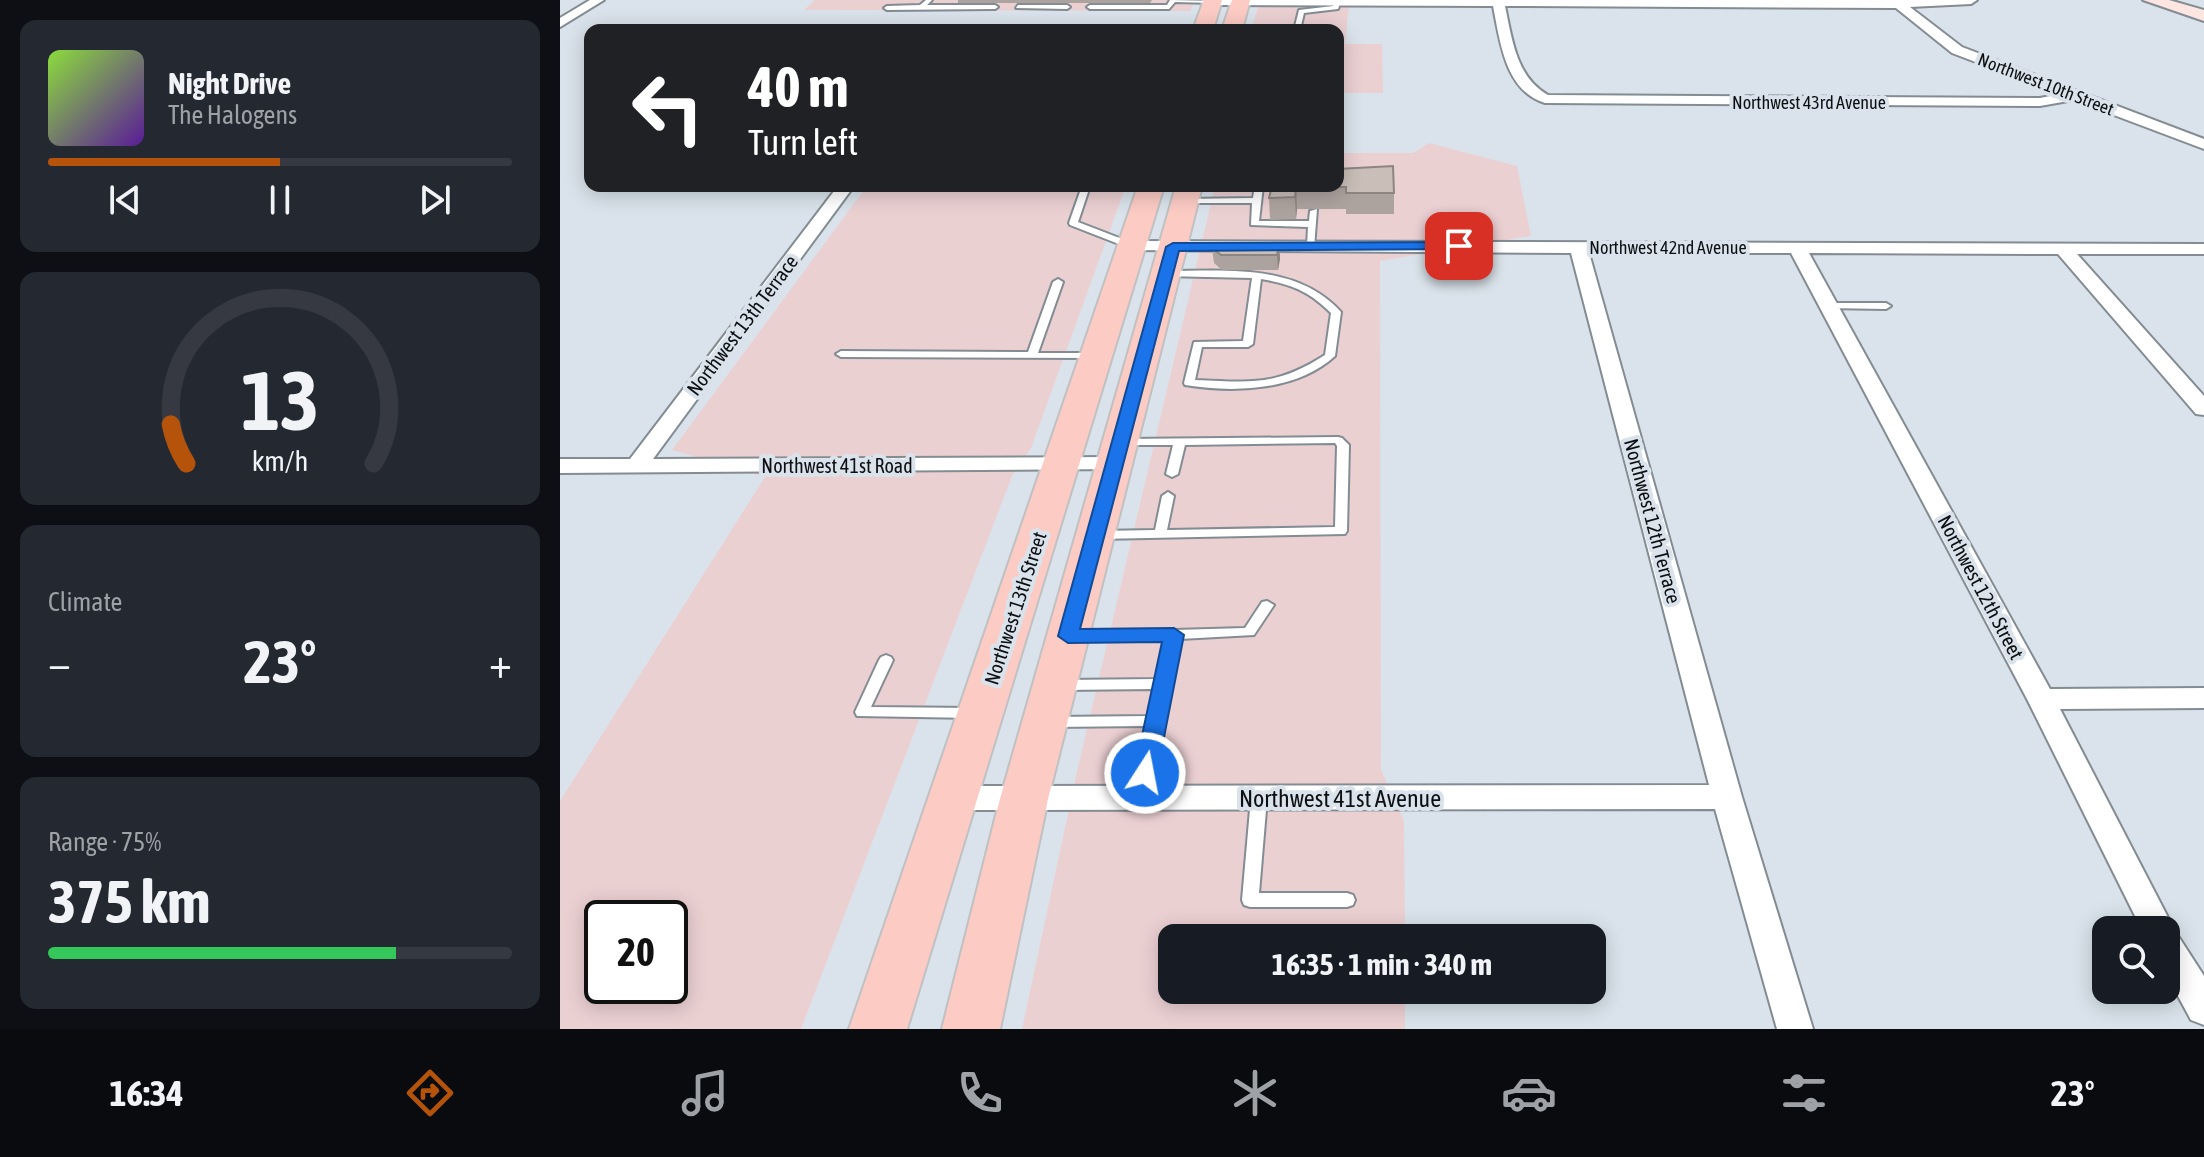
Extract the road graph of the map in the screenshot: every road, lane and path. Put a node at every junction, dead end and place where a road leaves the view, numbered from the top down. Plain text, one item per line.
1 (598, 0) edge
2 (929, 0) edge
3 (1213, 0) edge
4 (1240, 0) edge
5 (1498, 0) edge
6 (1971, 0) edge
7 (2151, 0) edge
8 (1172, 1) edge
9 (1338, 1) edge
10 (1899, 4) junction
11 (922, 7) junction
12 (995, 7) dead end
13 (1018, 7) dead end
14 (1067, 7) dead end
15 (1090, 7) dead end
16 (887, 8) dead end
17 (2204, 16) edge
18 (560, 23) edge
19 (1205, 24) edge
20 (1234, 24) edge
21 (1298, 24) edge
22 (2072, 96) junction
23 (2204, 144) edge
24 (842, 192) edge
25 (1084, 192) edge
26 (1149, 192) edge
27 (1258, 192) edge
28 (1187, 193) edge
29 (1257, 200) junction
30 (1314, 211) dead end
31 (1313, 224) junction
32 (1132, 246) junction
33 (1311, 246) junction
34 (1578, 246) junction
35 (1797, 247) junction
36 (2062, 248) junction
37 (2204, 249) edge
38 (1169, 260) junction
39 (1257, 276) junction
40 (1058, 282) dead end
41 (1828, 306) junction
42 (1886, 306) dead end
43 (841, 354) dead end
44 (1032, 355) junction
45 (1097, 356) junction
46 (2204, 409) edge
47 (1180, 441) junction
48 (1118, 453) junction
49 (1061, 464) junction
50 (637, 465) junction
51 (560, 466) edge
52 (1172, 474) dead end
53 (1168, 496) dead end
54 (1096, 535) junction
55 (1160, 535) junction
56 (1267, 605) dead end
57 (1174, 635) junction
58 (1068, 636) junction
59 (886, 660) dead end
60 (1163, 684) junction
61 (2204, 698) edge
62 (2041, 699) junction
63 (1050, 703) junction
64 (981, 713) junction
65 (1155, 721) junction
66 (1727, 797) junction
67 (953, 798) junction
68 (1259, 798) junction
69 (1024, 799) junction
70 (1140, 799) junction
71 (1347, 900) dead end
72 (2152, 916) edge
73 (2180, 967) edge
74 (2204, 1009) edge
75 (878, 1029) edge
76 (971, 1029) edge
77 (1795, 1029) edge

1 - 18 street
2 - 11 lane
3 - 4 street
3 - 8 lane
3 - 19 main road
4 - 9 street
4 - 20 main road
5 - 9 street
5 - 10 street
5 - 22 street, Northwest 43rd Avenue
6 - 10 street
7 - 17 main road
8 - 15 lane
9 - 21 lane
10 - 22 street, Northwest 10th Street
11 - 12 lane
11 - 16 lane
13 - 14 lane
22 - 23 street, Northwest 10th Street
24 - 50 street, Northwest 13th Terrace
25 - 32 lane
26 - 32 main road, Northwest 13th Street
27 - 29 lane
28 - 29 lane
28 - 38 main road
29 - 31 lane
30 - 31 lane
31 - 33 lane
32 - 38 street, Northwest 42nd Avenue
32 - 45 main road, Northwest 13th Street
33 - 34 street, Northwest 42nd Avenue
33 - 38 street, Northwest 42nd Avenue
34 - 35 street, Northwest 42nd Avenue
34 - 66 street, Northwest 12th Terrace
35 - 36 street, Northwest 42nd Avenue
35 - 41 street, Northwest 12th Street
36 - 37 street, Northwest 42nd Avenue
36 - 46 street
38 - 39 lane
38 - 48 main road
39 - 39 lane
40 - 44 lane
41 - 42 lane
41 - 62 street, Northwest 12th Street
43 - 44 lane
44 - 45 lane
45 - 49 main road, Northwest 13th Street
47 - 48 lane
47 - 52 lane
47 - 55 lane
48 - 49 street, Northwest 41st Road
48 - 54 main road
49 - 50 street, Northwest 41st Road
49 - 64 main road, Northwest 13th Street
50 - 51 street, Northwest 41st Road
53 - 55 lane
54 - 55 lane
54 - 58 main road
56 - 57 lane
57 - 58 lane
57 - 60 lane
58 - 63 main road
59 - 64 lane
60 - 63 lane
60 - 65 lane
61 - 62 street
62 - 72 street, Northwest 12th Street
63 - 65 lane
63 - 69 main road
64 - 67 main road, Northwest 13th Street
65 - 70 lane
66 - 68 street, Northwest 41st Avenue
66 - 77 street, Northwest 12th Terrace
67 - 69 street, Northwest 41st Avenue
67 - 75 main road, Northwest 13th Street
68 - 70 street, Northwest 41st Avenue
68 - 71 lane
69 - 70 street, Northwest 41st Avenue
69 - 76 main road
73 - 74 street

